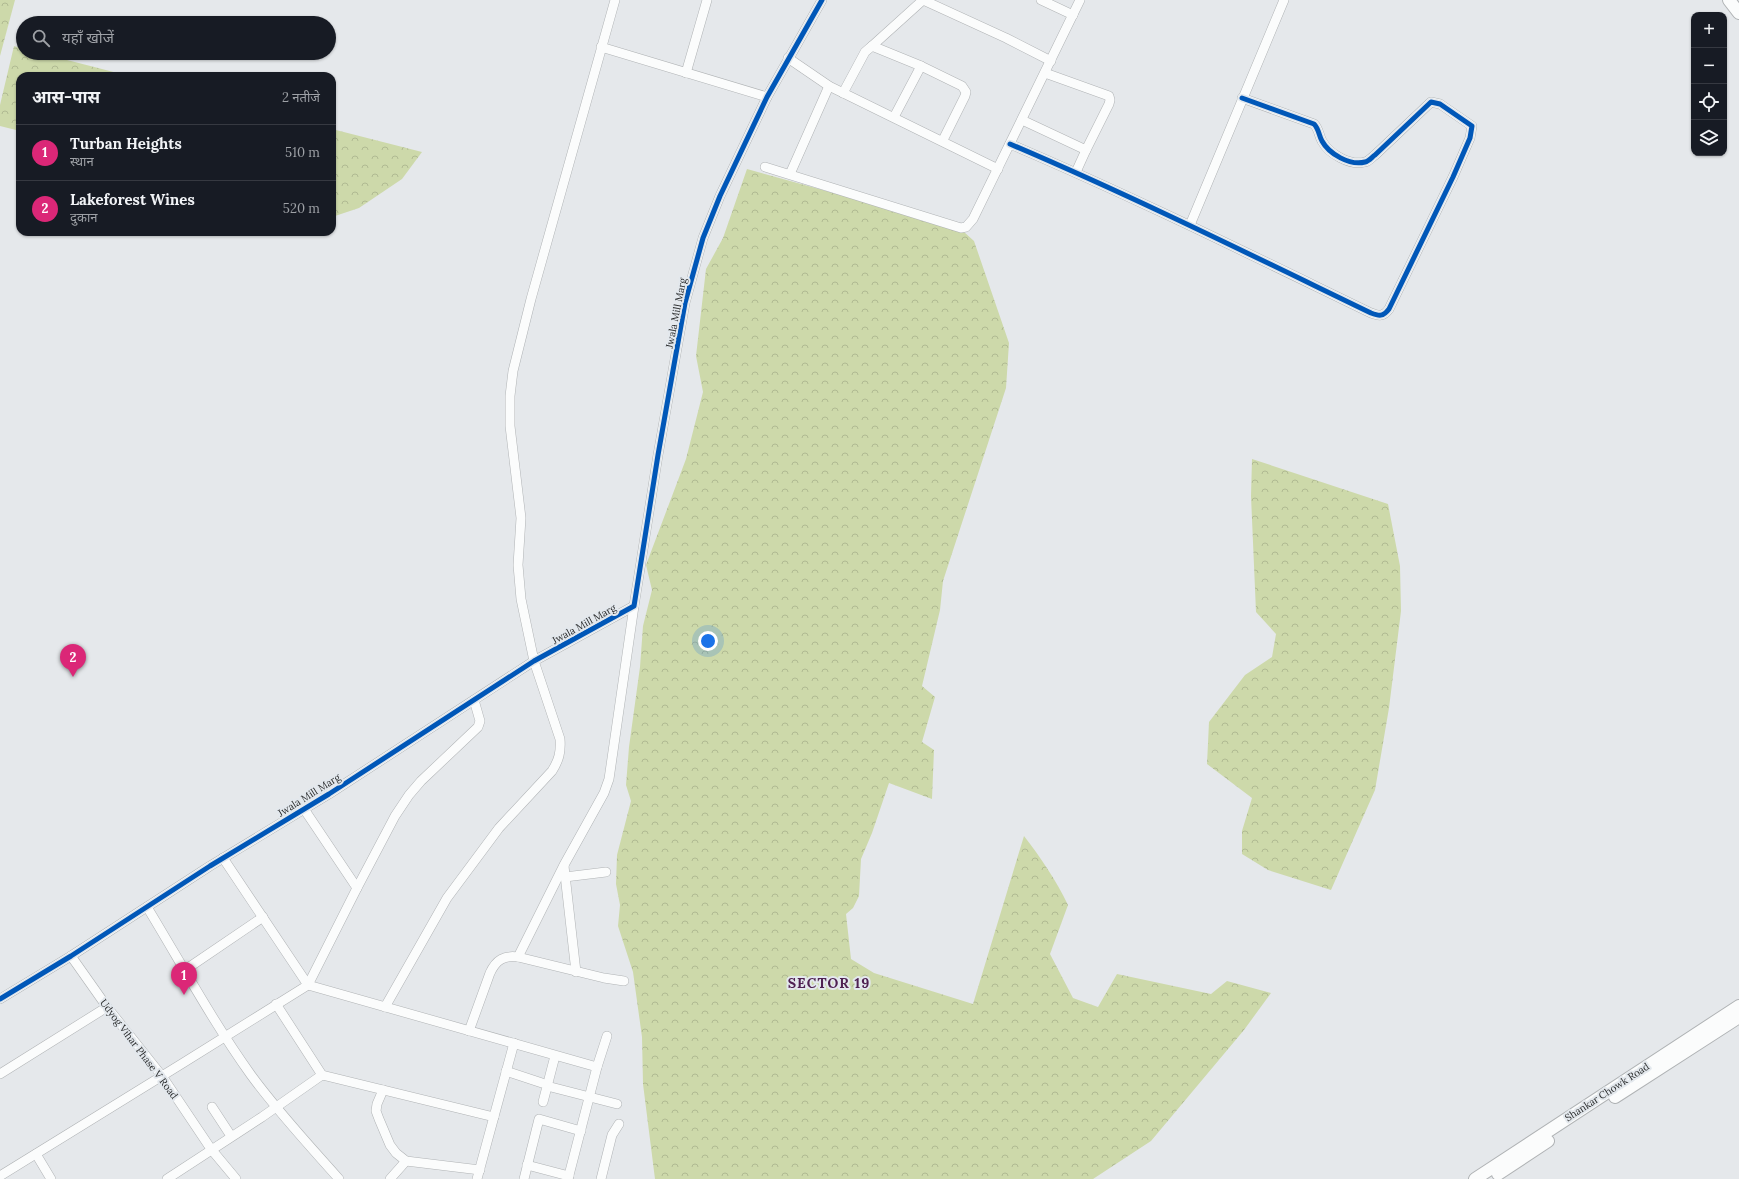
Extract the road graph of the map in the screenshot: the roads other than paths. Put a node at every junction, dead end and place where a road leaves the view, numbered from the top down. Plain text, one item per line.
1 (615, 0) edge
2 (707, 0) edge
3 (822, 0) edge
4 (923, 0) edge
5 (1041, 0) edge
6 (1080, 0) edge
7 (1283, 0) edge
8 (1729, 0) edge
9 (939, 3) edge
10 (1739, 12) edge
11 (1073, 15) junction
12 (872, 46) junction
13 (602, 47) junction
14 (788, 58) junction
15 (1051, 61) junction
16 (921, 66) junction
17 (686, 73) junction
18 (1045, 73) junction
19 (829, 86) junction
20 (843, 93) junction
21 (767, 97) junction
22 (1242, 98) junction
23 (894, 117) junction
24 (1022, 120) junction
25 (943, 140) junction
26 (1010, 144) junction
27 (1086, 150) junction
28 (765, 167) dead end
29 (998, 169) junction
30 (1076, 172) junction
31 (790, 174) junction
32 (1190, 225) junction
33 (634, 606) junction
34 (534, 661) junction
35 (474, 700) junction
36 (304, 809) junction
37 (224, 858) junction
38 (564, 865) junction
39 (606, 872) dead end
40 (565, 876) junction
41 (357, 888) junction
42 (147, 907) junction
43 (263, 917) junction
44 (71, 956) junction
45 (518, 957) junction
46 (185, 970) junction
47 (576, 972) junction
48 (624, 981) dead end
49 (308, 985) junction
50 (0, 999) edge
51 (276, 1004) junction
52 (1739, 1006) edge
53 (107, 1007) junction
54 (385, 1007) junction
55 (1739, 1017) edge
56 (470, 1031) junction
57 (607, 1036) dead end
58 (225, 1037) junction
59 (514, 1043) junction
60 (555, 1056) junction
61 (597, 1067) junction
62 (506, 1072) junction
63 (0, 1074) edge
64 (322, 1075) junction
65 (162, 1076) junction
66 (544, 1085) junction
67 (383, 1090) junction
68 (590, 1096) junction
69 (543, 1102) dead end
70 (617, 1104) dead end
71 (212, 1107) dead end
72 (276, 1108) junction
73 (494, 1116) junction
74 (619, 1124) dead end
75 (581, 1131) junction
76 (231, 1136) junction
77 (210, 1149) junction
78 (36, 1154) junction
79 (406, 1161) junction
80 (528, 1164) junction
81 (478, 1174) edge
82 (0, 1176) edge
83 (180, 1176) edge
84 (569, 1177) edge
85 (51, 1179) edge
86 (167, 1179) edge
87 (236, 1179) edge
88 (339, 1179) edge
89 (390, 1179) edge
90 (524, 1179) edge
91 (601, 1179) edge
92 (1475, 1179) edge
93 (1490, 1179) edge

1 - 13 street
2 - 17 street
3 - 14 street, Jwala Mill Marg
4 - 9 street
4 - 12 street
5 - 11 street
6 - 11 street
7 - 22 street
8 - 10 main road
9 - 15 street
11 - 15 street
12 - 16 street
12 - 20 street
13 - 17 street
13 - 34 street
14 - 19 street
14 - 21 street, Jwala Mill Marg
15 - 18 street
16 - 23 street
16 - 25 street
17 - 21 street
18 - 24 street
18 - 27 street
19 - 20 street
19 - 31 street
20 - 23 street
21 - 33 street, Jwala Mill Marg
22 - 32 street
22 - 32 street
23 - 25 street
24 - 26 street
24 - 27 street
25 - 29 street
26 - 29 street
26 - 30 street
27 - 30 street
28 - 31 street
29 - 31 street
30 - 32 street
33 - 34 street, Jwala Mill Marg
33 - 38 street
34 - 35 street, Jwala Mill Marg
34 - 54 street
35 - 36 street, Jwala Mill Marg
35 - 41 street
36 - 37 street, Jwala Mill Marg
36 - 41 street
37 - 42 street, Jwala Mill Marg
37 - 43 street
38 - 40 street
38 - 45 street
39 - 40 street
40 - 47 street
41 - 49 street
42 - 44 street, Jwala Mill Marg
42 - 46 street
43 - 46 street
43 - 49 street
44 - 50 street, Jwala Mill Marg
44 - 53 street, Udyog Vihar Phase V Road
45 - 47 street
45 - 56 street
46 - 58 street
47 - 48 street
49 - 51 street
49 - 54 street
51 - 58 street
51 - 64 street
52 - 92 main road, Shankar Chowk Road
53 - 63 street
53 - 65 street, Udyog Vihar Phase V Road
54 - 56 street
55 - 93 main road, Shankar Chowk Road
56 - 59 street
57 - 61 street
58 - 65 street
58 - 72 street
59 - 60 street
59 - 62 street
60 - 61 street
60 - 66 street
61 - 68 street
62 - 66 street
62 - 73 street
64 - 67 street
64 - 72 street
65 - 77 street, Udyog Vihar Phase V Road
65 - 78 street
66 - 68 street
66 - 69 street
67 - 73 street
67 - 79 street
68 - 70 street
68 - 75 street
71 - 76 street
72 - 76 street
72 - 88 street
73 - 81 street
74 - 91 street
75 - 80 street
75 - 84 street
76 - 77 street
77 - 83 street
77 - 87 street, Udyog Vihar Phase V Road
78 - 82 street
78 - 85 street
79 - 81 street
79 - 89 street
80 - 84 street
80 - 90 street
83 - 86 street

